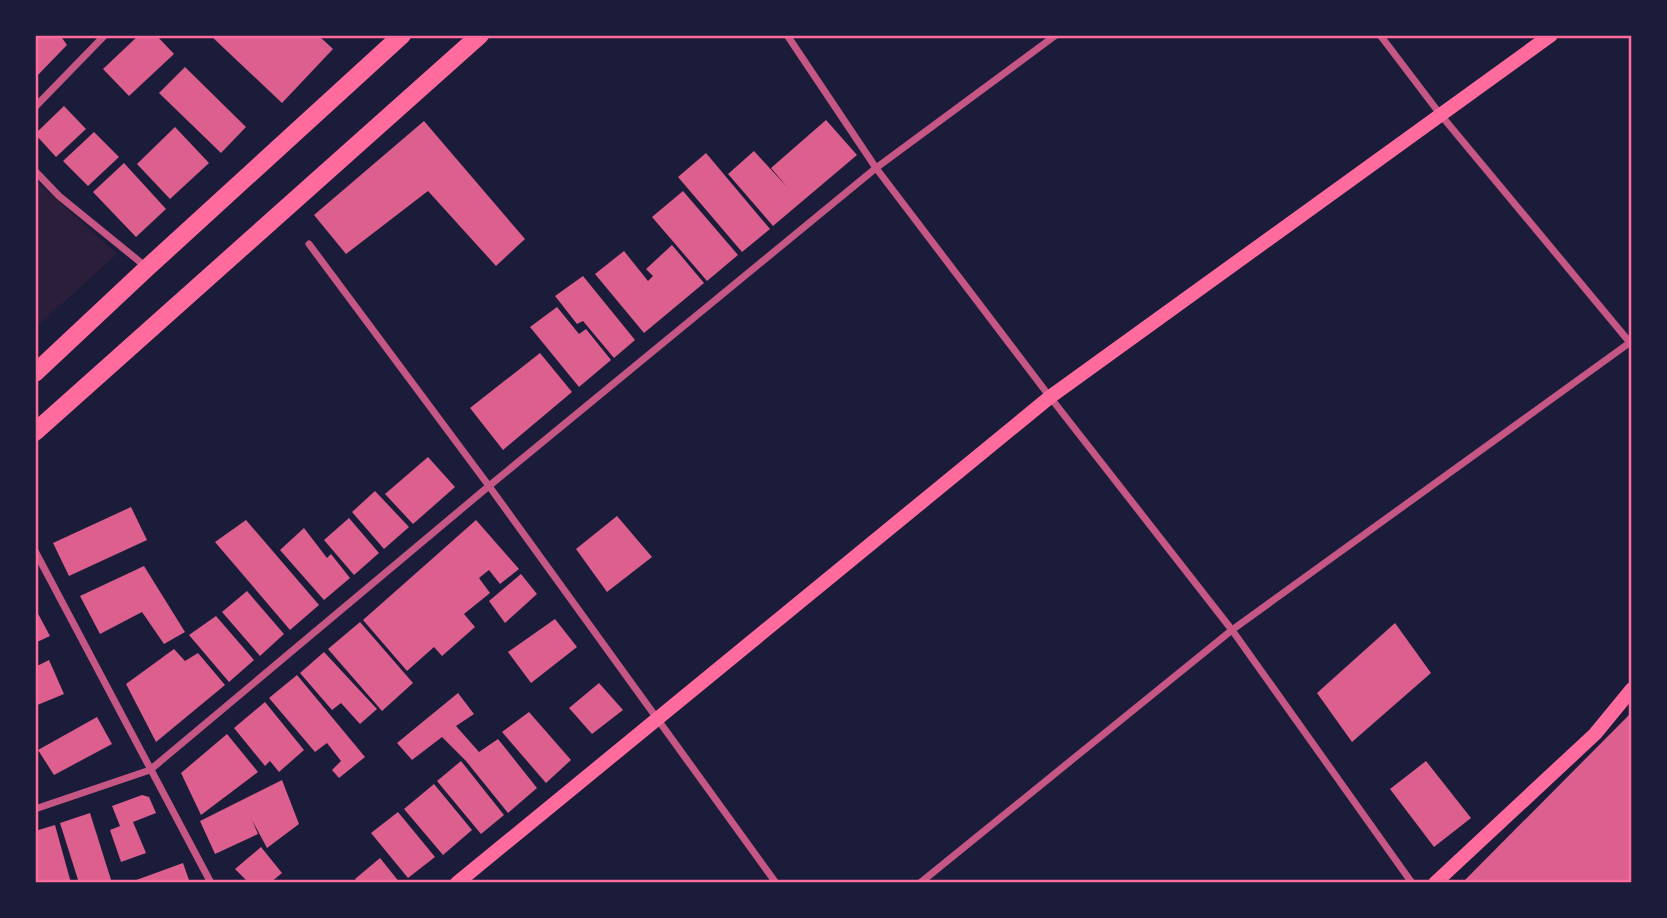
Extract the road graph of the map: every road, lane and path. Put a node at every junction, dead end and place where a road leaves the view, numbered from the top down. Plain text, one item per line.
1 (105, 35) edge
2 (402, 35) edge
3 (480, 35) edge
4 (787, 35) edge
5 (1056, 35) edge
6 (1380, 35) edge
7 (1550, 35) edge
8 (35, 107) edge
9 (1440, 114) junction
10 (876, 168) junction
11 (35, 171) edge
12 (309, 244) dead end
13 (147, 268) junction
14 (1631, 343) edge
15 (35, 373) edge
16 (1050, 397) junction
17 (35, 432) edge
18 (489, 486) junction
19 (35, 551) edge
20 (1232, 630) junction
21 (1632, 688) edge
22 (658, 719) junction
23 (150, 770) junction
24 (35, 809) edge
25 (211, 883) edge
26 (457, 883) edge
27 (776, 883) edge
28 (920, 883) edge
29 (1412, 883) edge
30 (1435, 883) edge

1 - 8 street
2 - 13 main road
3 - 17 main road
4 - 10 street
5 - 10 street
6 - 9 street
7 - 9 main road
9 - 14 street
9 - 16 main road
10 - 16 street
10 - 18 street
11 - 13 street
12 - 18 street
13 - 15 main road
14 - 20 street
16 - 20 street
16 - 22 main road
18 - 22 street
18 - 23 street
19 - 23 street
20 - 28 street
20 - 29 street
21 - 30 main road
22 - 26 main road
22 - 27 street
23 - 24 street
23 - 25 street

